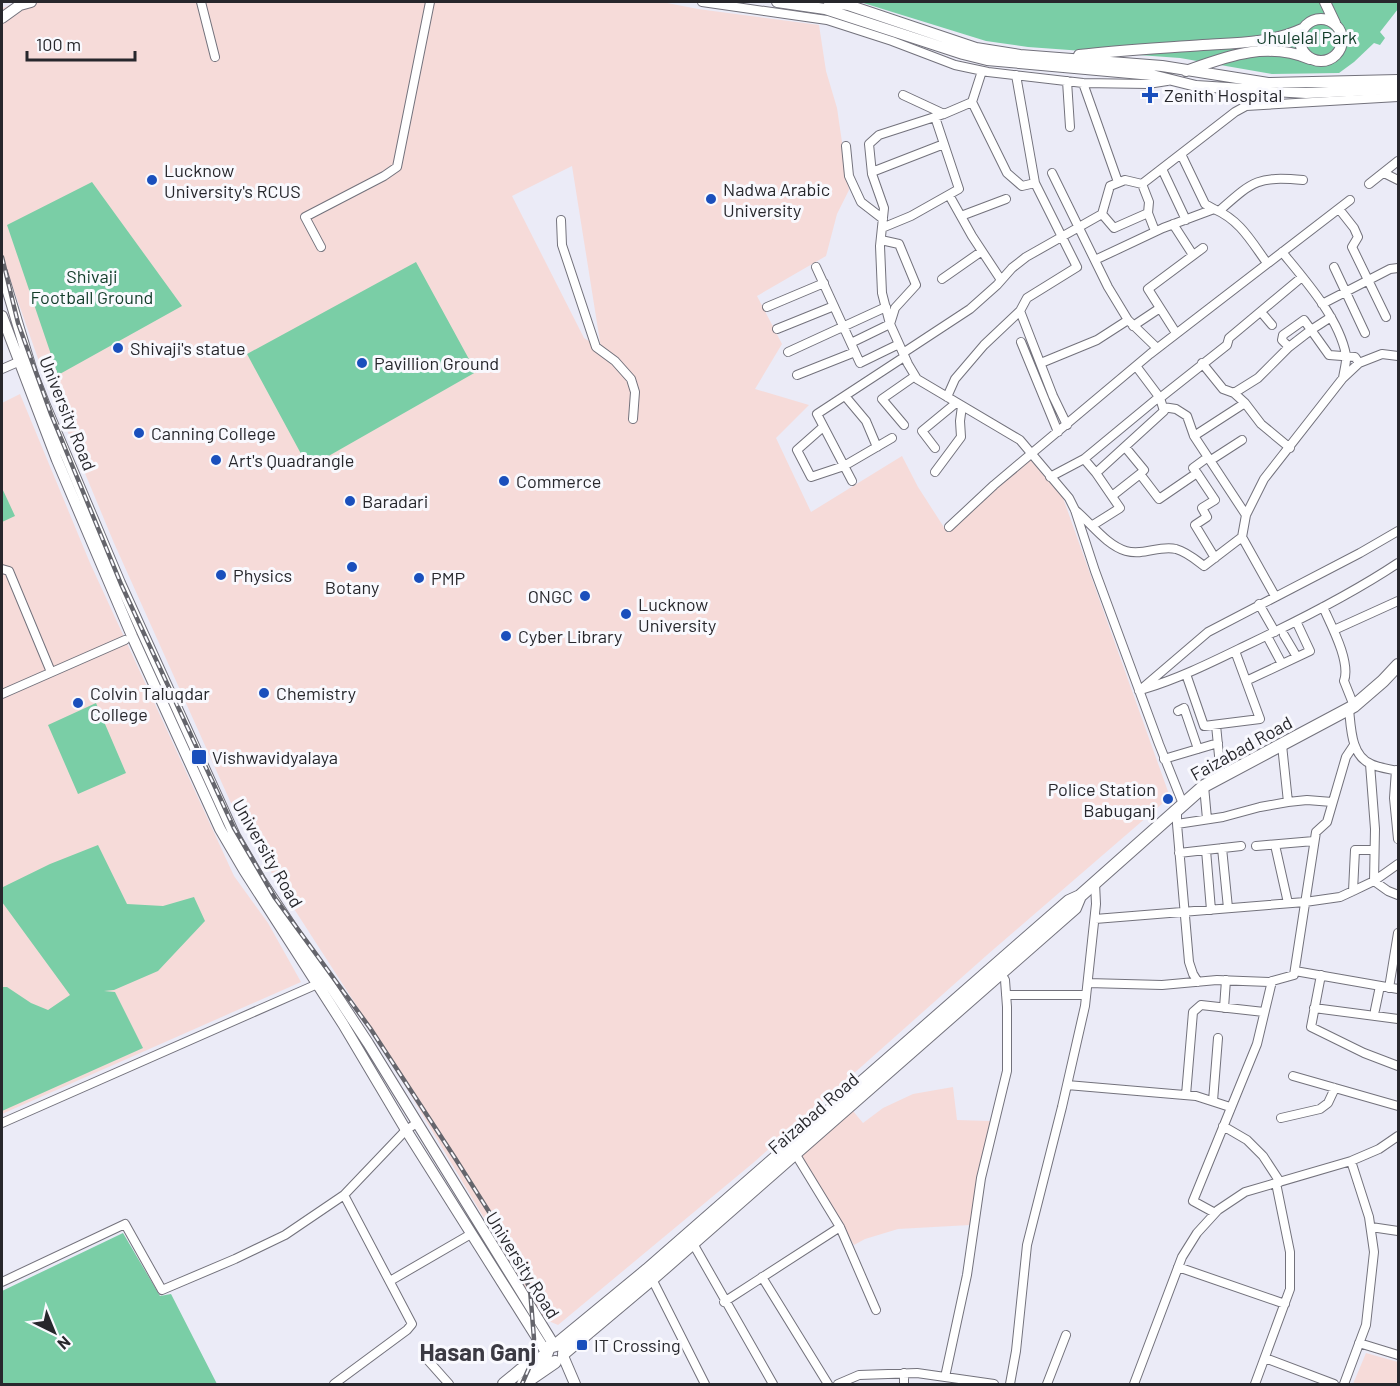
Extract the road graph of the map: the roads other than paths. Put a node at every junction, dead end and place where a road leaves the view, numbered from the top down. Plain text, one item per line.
1 (31, 2) edge
2 (201, 2) edge
3 (430, 2) edge
4 (702, 2) edge
5 (777, 2) edge
6 (829, 2) edge
7 (1323, 2) edge
8 (2, 18) edge
9 (1336, 24) junction
10 (1306, 26) junction
11 (215, 57) dead end
12 (1055, 58) junction
13 (1310, 59) junction
14 (982, 71) junction
15 (1186, 71) junction
16 (1016, 75) junction
17 (1171, 80) junction
18 (1398, 80) edge
19 (1067, 81) junction
20 (1083, 82) junction
21 (1398, 89) edge
22 (1267, 90) junction
23 (903, 95) dead end
24 (1398, 97) edge
25 (1336, 101) junction
26 (972, 102) junction
27 (944, 114) junction
28 (935, 117) junction
29 (1070, 127) dead end
30 (944, 144) junction
31 (846, 146) dead end
32 (1181, 154) junction
33 (1398, 161) edge
34 (1162, 169) junction
35 (872, 172) junction
36 (1052, 173) dead end
37 (1384, 173) junction
38 (1304, 180) dead end
39 (1398, 180) edge
40 (1118, 182) junction
41 (1035, 183) junction
42 (1142, 184) junction
43 (1369, 184) dead end
44 (949, 195) junction
45 (1006, 199) dead end
46 (1350, 200) dead end
47 (1339, 209) junction
48 (1216, 210) junction
49 (1148, 213) junction
50 (1102, 214) junction
51 (961, 216) junction
52 (561, 220) dead end
53 (1186, 220) junction
54 (882, 224) junction
55 (1173, 224) junction
56 (1078, 226) junction
57 (1159, 229) junction
58 (1060, 236) junction
59 (881, 240) junction
60 (321, 247) dead end
61 (1203, 248) dead end
62 (982, 251) junction
63 (1282, 252) junction
64 (1193, 255) junction
65 (1095, 260) junction
66 (1267, 263) junction
67 (816, 267) dead end
68 (1334, 267) dead end
69 (1398, 268) edge
70 (2, 272) edge
71 (1302, 277) junction
72 (942, 279) dead end
73 (1001, 280) junction
74 (1368, 281) junction
75 (824, 283) junction
76 (1345, 292) junction
77 (1322, 304) junction
78 (834, 306) junction
79 (767, 307) dead end
80 (886, 307) junction
81 (1160, 308) junction
82 (1020, 311) junction
83 (1261, 312) junction
84 (2, 316) edge
85 (1386, 317) dead end
86 (1331, 318) junction
87 (1130, 323) junction
88 (890, 324) junction
89 (1272, 325) dead end
90 (844, 326) junction
91 (777, 329) dead end
92 (1311, 330) junction
93 (1176, 333) junction
94 (1365, 333) dead end
95 (1020, 342) dead end
96 (899, 344) junction
97 (1289, 347) junction
98 (853, 348) junction
99 (1157, 348) junction
100 (788, 352) dead end
101 (904, 355) junction
102 (1347, 356) junction
103 (1398, 356) edge
104 (18, 362) junction
105 (1041, 363) junction
106 (1202, 363) junction
107 (1359, 363) junction
108 (1136, 366) junction
109 (2, 369) edge
110 (797, 375) dead end
111 (915, 376) junction
112 (1343, 378) junction
113 (1234, 393) junction
114 (845, 396) junction
115 (947, 397) junction
116 (37, 398) junction
117 (1161, 400) junction
118 (1245, 403) junction
119 (959, 404) junction
120 (633, 419) dead end
121 (904, 425) dead end
122 (1067, 425) junction
123 (823, 427) junction
124 (1058, 432) junction
125 (1194, 436) junction
126 (892, 438) dead end
127 (1242, 440) dead end
128 (877, 447) junction
129 (1125, 447) junction
130 (935, 448) dead end
131 (1290, 448) junction
132 (1032, 454) junction
133 (1084, 459) junction
134 (1210, 459) junction
135 (844, 466) junction
136 (935, 472) dead end
137 (1096, 473) junction
138 (1197, 473) junction
139 (1140, 474) junction
140 (1050, 477) junction
141 (852, 481) dead end
142 (1112, 496) junction
143 (1075, 510) junction
144 (1246, 515) junction
145 (1093, 525) junction
146 (949, 527) dead end
147 (1398, 531) edge
148 (1242, 537) junction
149 (1215, 558) junction
150 (1398, 563) edge
151 (2, 570) edge
152 (1275, 596) junction
153 (1398, 601) edge
154 (1259, 604) junction
155 (1323, 607) junction
156 (1296, 621) junction
157 (1334, 630) junction
158 (1271, 634) junction
159 (1284, 634) dead end
160 (125, 640) dead end
161 (1235, 651) junction
162 (1297, 657) junction
163 (1282, 664) junction
164 (1398, 665) edge
165 (51, 672) junction
166 (1186, 674) junction
167 (1246, 681) junction
168 (1139, 691) junction
169 (2, 694) edge
170 (1196, 704) junction
171 (1351, 708) junction
172 (1216, 725) junction
173 (1218, 743) junction
174 (1282, 745) junction
175 (1354, 745) junction
176 (1198, 749) junction
177 (1164, 759) junction
178 (1370, 764) junction
179 (1397, 771) edge
180 (1221, 776) junction
181 (1204, 786) junction
182 (1288, 802) junction
183 (1332, 802) junction
184 (1180, 807) junction
185 (1397, 818) edge
186 (1207, 819) junction
187 (1176, 824) junction
188 (1398, 839) edge
189 (1314, 842) junction
190 (1275, 844) junction
191 (1241, 846) dead end
192 (1256, 846) dead end
193 (1222, 848) junction
194 (1206, 850) junction
195 (1374, 850) junction
196 (1179, 853) junction
197 (1398, 864) edge
198 (1374, 880) junction
199 (1095, 883) junction
200 (1353, 891) junction
201 (1398, 896) edge
202 (1305, 902) junction
203 (1288, 903) junction
204 (1228, 908) junction
205 (1211, 910) junction
206 (1185, 912) junction
207 (1095, 920) junction
208 (1398, 936) edge
209 (998, 969) junction
210 (1295, 971) junction
211 (1321, 975) junction
212 (1226, 980) junction
213 (1272, 981) junction
214 (321, 982) junction
215 (1198, 982) junction
216 (1088, 983) junction
217 (1389, 988) edge
218 (1006, 995) junction
219 (1086, 995) junction
220 (1224, 1008) junction
221 (1314, 1008) junction
222 (1375, 1010) dead end
223 (1264, 1012) junction
224 (1398, 1019) edge
225 (1218, 1038) dead end
226 (367, 1053) junction
227 (1398, 1066) edge
228 (1293, 1076) dead end
229 (1067, 1085) junction
230 (1335, 1088) junction
231 (1186, 1095) junction
232 (1213, 1101) junction
233 (1398, 1106) edge
234 (1230, 1107) junction
235 (1281, 1118) dead end
236 (2, 1123) edge
237 (417, 1123) junction
238 (1223, 1126) junction
239 (406, 1130) junction
240 (1398, 1136) edge
241 (792, 1149) junction
242 (1351, 1161) junction
243 (1278, 1182) junction
244 (344, 1195) junction
245 (1215, 1213) junction
246 (840, 1227) junction
247 (1371, 1227) junction
248 (1398, 1231) edge
249 (471, 1234) junction
250 (690, 1239) junction
251 (1178, 1267) junction
252 (650, 1274) junction
253 (762, 1276) junction
254 (390, 1281) junction
255 (2, 1282) edge
256 (724, 1302) junction
257 (1285, 1304) junction
258 (876, 1310) dead end
259 (1066, 1335) dead end
260 (1359, 1343) junction
261 (555, 1354) junction
262 (1398, 1355) edge
263 (425, 1358) dead end
264 (1265, 1358) junction
265 (904, 1373) junction
266 (945, 1377) junction
267 (334, 1384) edge
268 (449, 1384) edge
269 (504, 1384) edge
270 (523, 1384) edge
271 (569, 1384) edge
272 (575, 1384) edge
273 (705, 1384) edge
274 (772, 1384) edge
275 (828, 1384) edge
276 (838, 1384) edge
277 (904, 1384) edge
278 (994, 1384) edge
279 (1010, 1384) edge
280 (1047, 1384) edge
281 (1134, 1384) edge
282 (1255, 1384) edge
283 (1334, 1384) edge
284 (1344, 1384) edge

1 - 8 street
2 - 11 street
3 - 60 street
4 - 14 street
5 - 17 street
6 - 12 street
7 - 9 street
7 - 10 street
9 - 10 street
9 - 13 street
10 - 12 street
10 - 13 street
12 - 15 street
13 - 15 street
14 - 16 street
14 - 26 street
15 - 17 street
15 - 18 street
16 - 19 street
16 - 41 street
17 - 20 street
17 - 22 street
19 - 20 street
19 - 29 street
20 - 40 street
21 - 22 street
22 - 25 street
23 - 27 street
24 - 25 street
25 - 32 street
26 - 27 street
26 - 41 street
27 - 28 street
28 - 30 street
28 - 35 street
30 - 35 street
30 - 44 street
31 - 54 street
32 - 34 street
32 - 48 street
33 - 37 street
34 - 42 street
34 - 53 street
35 - 54 street
36 - 56 street
37 - 39 street
37 - 43 street
38 - 48 street
40 - 42 street
40 - 50 street
41 - 58 street
42 - 49 street
44 - 51 street
44 - 54 street
45 - 51 street
46 - 47 street
47 - 63 street
47 - 74 street
48 - 53 street
48 - 66 street
49 - 50 street
49 - 57 street
50 - 56 street
51 - 62 street
52 - 120 street
53 - 55 street
54 - 59 street
55 - 57 street
55 - 64 street
56 - 58 street
56 - 65 street
57 - 65 street
58 - 73 street
58 - 82 street
59 - 80 street
59 - 88 street
61 - 64 street
62 - 72 street
62 - 73 street
63 - 66 street
63 - 71 street
64 - 81 street
65 - 87 street
66 - 93 street
67 - 75 street
68 - 76 street
69 - 74 street
70 - 116 street, University Road
71 - 77 street
71 - 83 street
73 - 101 street
74 - 76 street
74 - 85 street
75 - 78 street
75 - 79 street
76 - 77 street
76 - 94 street
77 - 86 street
78 - 90 street
78 - 91 street
80 - 88 street
80 - 90 street
81 - 87 street
81 - 93 street
82 - 105 street
82 - 115 street
83 - 89 street
83 - 106 street
84 - 104 street, University Road
86 - 92 street
86 - 102 street
87 - 99 street
87 - 105 street
88 - 96 street
88 - 98 street
90 - 98 street
90 - 100 street
92 - 97 street
92 - 97 street
92 - 102 street
93 - 99 street
95 - 124 street
96 - 98 street
96 - 101 street
97 - 113 street
98 - 110 street
99 - 108 street
101 - 111 street
101 - 114 street
102 - 107 street
102 - 112 street
103 - 107 street
104 - 109 street
104 - 116 street, University Road
105 - 122 street
106 - 113 street
106 - 117 street
107 - 112 street
108 - 117 street
108 - 122 street
111 - 115 street
111 - 121 street
112 - 131 street
113 - 118 street
114 - 123 street
114 - 128 street
115 - 119 street
116 - 214 street, University Road
117 - 125 street
117 - 129 street
117 - 133 street
118 - 125 street
118 - 131 street
119 - 130 street
119 - 132 street
119 - 136 street
122 - 124 street
123 - 135 street
123 - 135 street
124 - 132 street
125 - 134 street
126 - 128 street
127 - 134 street
128 - 135 street
129 - 137 street
129 - 139 street
131 - 144 street
132 - 140 street
132 - 146 street
133 - 137 street
133 - 140 street
134 - 138 street
134 - 144 street
135 - 141 street
137 - 142 street
138 - 139 street
138 - 149 street
139 - 142 street
140 - 143 street
142 - 145 street
143 - 145 street
143 - 168 street
144 - 148 street
145 - 149 street
147 - 152 street
148 - 149 street
148 - 152 street
150 - 155 street
151 - 165 street
152 - 154 street
153 - 157 street
154 - 158 street
154 - 168 street
155 - 156 street
155 - 157 street
156 - 158 street
156 - 162 street
157 - 171 street
158 - 161 street
158 - 163 street
159 - 162 street
160 - 165 street
161 - 166 street
161 - 167 street
162 - 163 street
163 - 167 street
164 - 171 main road, Faizabad Road
165 - 169 street
166 - 168 street
166 - 170 street
167 - 172 street
168 - 177 street
170 - 172 street
170 - 176 street
171 - 174 main road, Faizabad Road
171 - 175 street
172 - 173 street
173 - 176 street
173 - 180 street
174 - 180 main road, Faizabad Road
174 - 182 street
175 - 178 street
175 - 183 street
176 - 177 street
177 - 184 street
178 - 179 street
178 - 195 street
179 - 185 street
180 - 181 main road, Faizabad Road
181 - 184 main road, Faizabad Road
181 - 186 street
182 - 183 street
182 - 186 street
183 - 189 street
184 - 187 street
184 - 199 main road, Faizabad Road
185 - 188 street
186 - 187 street
187 - 196 street
189 - 190 street
189 - 202 street
190 - 192 street
190 - 203 street
191 - 193 street
193 - 194 street
193 - 204 street
194 - 196 street
194 - 205 street
195 - 198 street
195 - 200 street
196 - 206 street
197 - 198 street
198 - 200 street
198 - 201 street
199 - 207 street
199 - 209 main road, Faizabad Road
200 - 202 street
202 - 203 street
202 - 210 street
203 - 204 street
204 - 205 street
205 - 206 street
206 - 207 street
206 - 215 street
207 - 216 street
208 - 217 street
209 - 218 street
209 - 241 main road, Faizabad Road
210 - 211 street
210 - 213 street
211 - 217 street
211 - 221 street
212 - 213 street
212 - 215 street
212 - 220 street
213 - 223 street
214 - 226 street, University Road
214 - 236 street
215 - 216 street
216 - 219 street
217 - 222 street
218 - 219 street
218 - 266 street
219 - 229 street
220 - 223 street
220 - 231 street
221 - 224 street
221 - 227 street
223 - 234 street
225 - 232 street
226 - 237 street, University Road
226 - 239 street, University Road
228 - 230 street
229 - 231 street
229 - 279 street
230 - 233 street
230 - 235 street
231 - 232 street
232 - 234 street
234 - 238 street
237 - 239 street
237 - 261 street, University Road
238 - 243 street
238 - 245 street
239 - 244 street
239 - 249 street, University Road
240 - 242 street
241 - 246 street
241 - 250 main road, Faizabad Road
242 - 243 street
242 - 247 street
243 - 245 street
243 - 257 street
244 - 254 street
244 - 255 street
245 - 251 street
246 - 253 street
246 - 258 street
247 - 248 street
247 - 260 street
249 - 254 street
249 - 261 street, University Road
250 - 252 main road, Faizabad Road
250 - 256 street
251 - 257 street
251 - 281 street
252 - 261 main road, Faizabad Road
252 - 273 street
253 - 256 street
253 - 275 street
254 - 267 street
256 - 274 street
257 - 264 street
259 - 280 street
260 - 262 street
260 - 284 street
261 - 269 main road, Faizabad Road
261 - 270 main road, Faizabad Road
261 - 271 street
261 - 272 street
263 - 268 street
264 - 282 street
264 - 283 street
265 - 266 street
265 - 276 street
265 - 277 street
266 - 278 street

